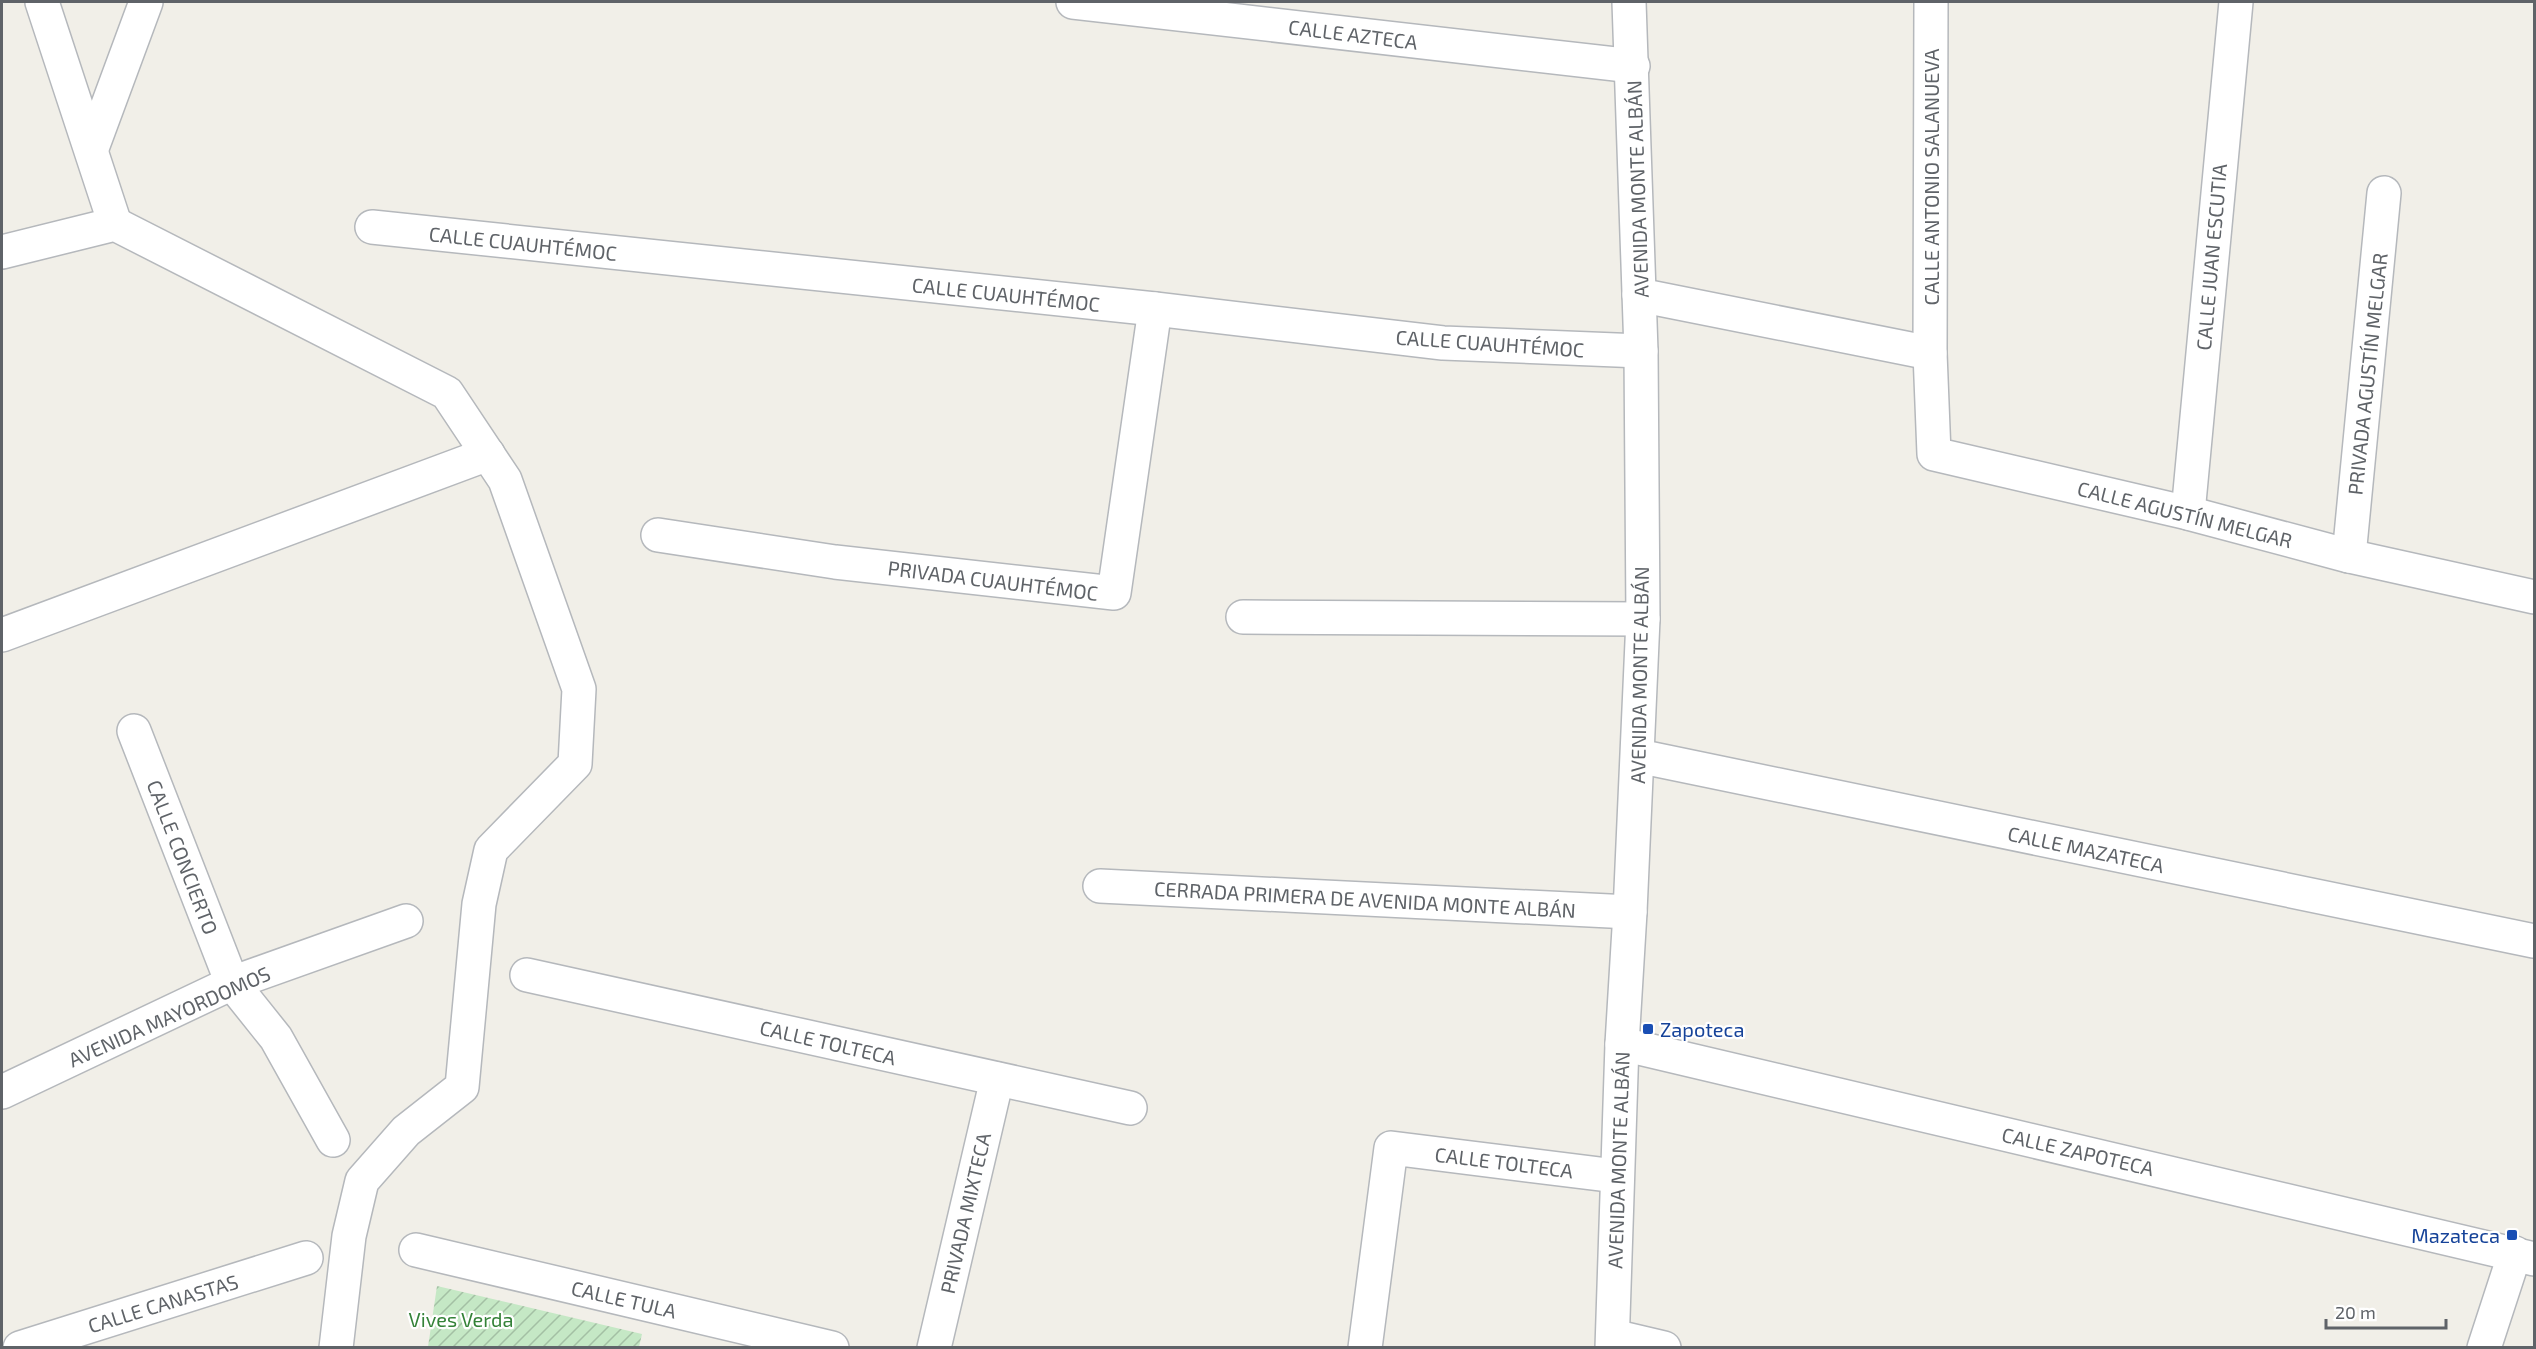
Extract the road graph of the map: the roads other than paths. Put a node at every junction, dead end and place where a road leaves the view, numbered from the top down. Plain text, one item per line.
1 (42, 2) edge
2 (146, 2) edge
3 (1072, 2) edge
4 (1629, 2) edge
5 (1931, 2) edge
6 (2236, 2) edge
7 (1633, 66) junction
8 (92, 148) junction
9 (2384, 193) dead end
10 (115, 224) junction
11 (372, 227) dead end
12 (2, 252) edge
13 (1640, 295) junction
14 (1155, 309) junction
15 (1641, 351) junction
16 (1930, 352) junction
17 (488, 454) junction
18 (2188, 513) junction
19 (658, 535) dead end
20 (2349, 556) junction
21 (2535, 597) edge
22 (1243, 617) dead end
23 (1643, 619) junction
24 (2, 635) edge
25 (134, 731) dead end
26 (1638, 756) junction
27 (1100, 886) dead end
28 (1630, 912) junction
29 (406, 921) dead end
30 (2535, 941) edge
31 (527, 975) dead end
32 (232, 983) junction
33 (1622, 1044) junction
34 (997, 1079) junction
35 (2, 1092) edge
36 (1130, 1108) dead end
37 (333, 1140) dead end
38 (1616, 1176) junction
39 (416, 1250) dead end
40 (2525, 1256) edge
41 (306, 1258) dead end
42 (1613, 1342) edge
43 (20, 1347) edge
44 (336, 1347) edge
45 (832, 1347) edge
46 (934, 1347) edge
47 (1365, 1347) edge
48 (1664, 1347) edge
49 (2484, 1347) edge

1 - 8 street
2 - 8 street
3 - 7 street, CALLE AZTECA
4 - 7 street, AVENIDA MONTE ALBÁN
5 - 16 street, CALLE ANTONIO SALANUEVA
6 - 18 street, CALLE JUAN ESCUTIA
7 - 13 street, AVENIDA MONTE ALBÁN
8 - 10 street
9 - 20 street, PRIVADA AGUSTÍN MELGAR
10 - 12 street
10 - 17 street
11 - 14 street, CALLE CUAUHTÉMOC
13 - 15 street, AVENIDA MONTE ALBÁN
13 - 16 street
14 - 15 street, CALLE CUAUHTÉMOC
14 - 19 street, PRIVADA CUAUHTÉMOC
15 - 23 street, AVENIDA MONTE ALBÁN
16 - 18 street, CALLE AGUSTÍN MELGAR
17 - 24 street
17 - 44 street
18 - 20 street, CALLE AGUSTÍN MELGAR
20 - 21 street, CALLE AGUSTÍN MELGAR
22 - 23 street
23 - 26 street, AVENIDA MONTE ALBÁN
25 - 32 street, CALLE CONCIERTO
26 - 28 street, AVENIDA MONTE ALBÁN
26 - 30 street, CALLE MAZATECA
27 - 28 street, CERRADA PRIMERA DE AVENIDA MONTE ALBÁN
28 - 33 street, AVENIDA MONTE ALBÁN
29 - 32 street, AVENIDA MAYORDOMOS
31 - 34 street, CALLE TOLTECA
32 - 35 street, AVENIDA MAYORDOMOS
32 - 37 street, CALLE CONCIERTO
33 - 38 street, AVENIDA MONTE ALBÁN
33 - 40 street, CALLE ZAPOTECA
34 - 36 street, CALLE TOLTECA
34 - 46 street, PRIVADA MIXTECA
38 - 42 street, AVENIDA MONTE ALBÁN
38 - 47 street, CALLE TOLTECA
39 - 45 street, CALLE TULA
40 - 49 street
41 - 43 street, CALLE CANASTAS
42 - 48 street

